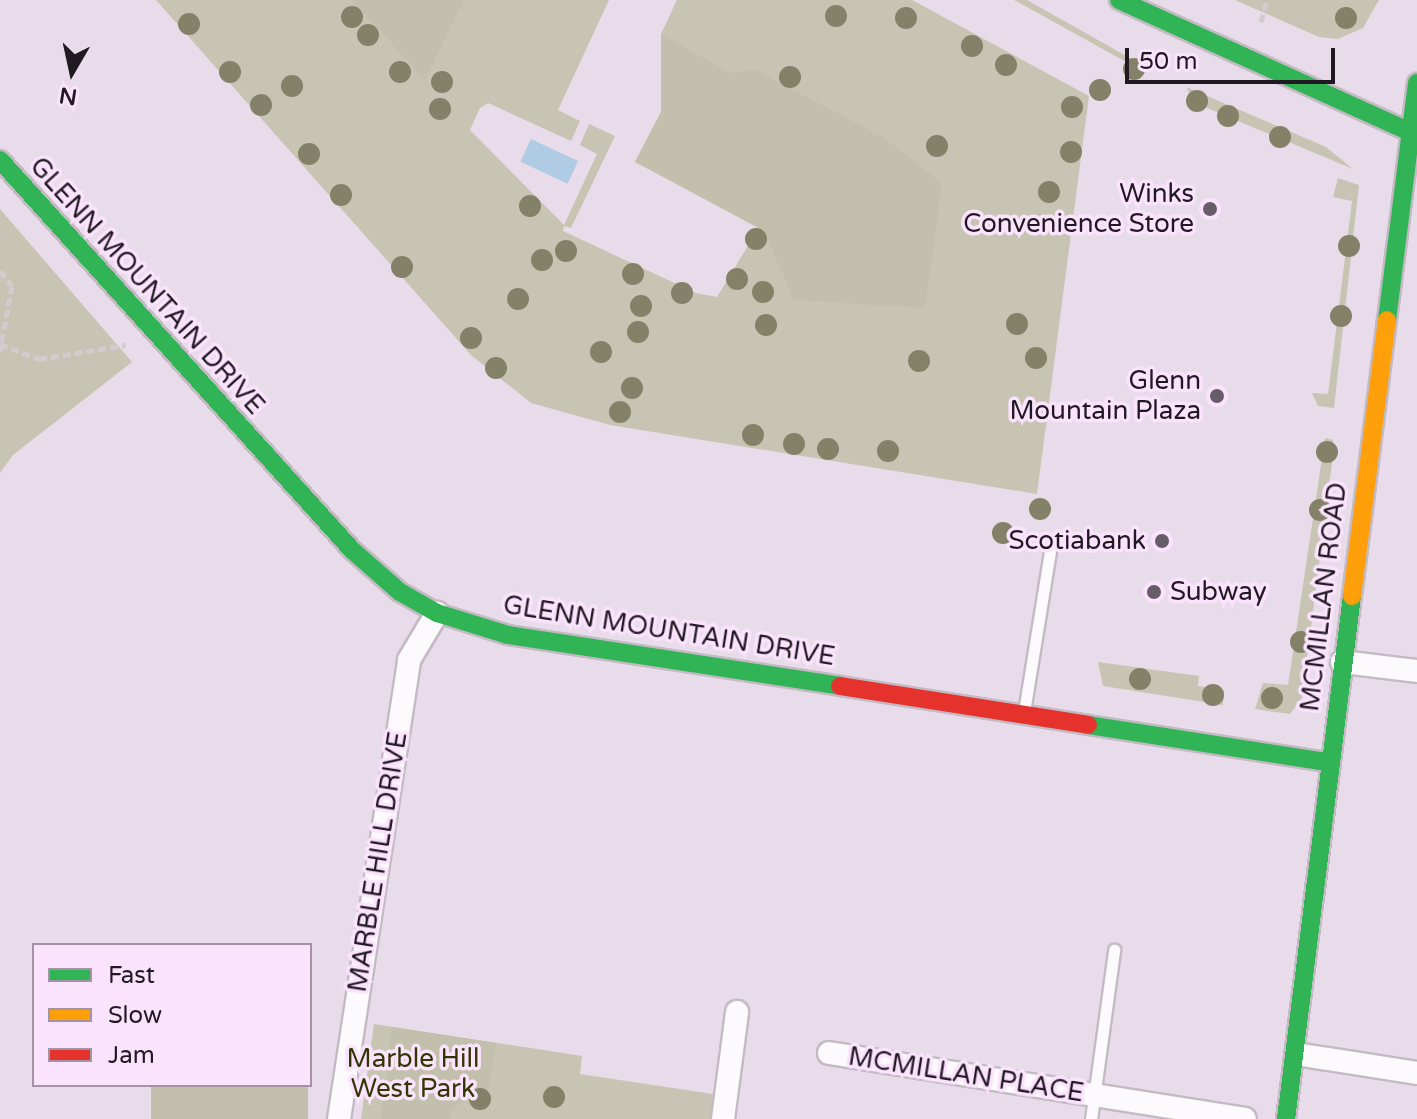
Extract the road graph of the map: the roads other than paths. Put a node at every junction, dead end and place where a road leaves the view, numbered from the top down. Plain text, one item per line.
1 (1119, 0) edge
2 (1417, 83) edge
3 (1414, 134) edge
4 (0, 160) edge
5 (1050, 551) dead end
6 (437, 613) junction
7 (1342, 662) junction
8 (1417, 671) edge
9 (1024, 712) junction
10 (1328, 762) junction
11 (1114, 950) dead end
12 (737, 1012) dead end
13 (829, 1053) dead end
14 (1296, 1054) junction
15 (1417, 1073) edge
16 (1094, 1095) junction
17 (339, 1119) edge
18 (723, 1119) edge
19 (1091, 1119) edge
20 (1245, 1119) edge
21 (1286, 1119) edge

1 - 3 street
2 - 3 street, MCMILLAN ROAD
3 - 7 street, MCMILLAN ROAD
4 - 6 street, GLENN MOUNTAIN DRIVE
5 - 9 lane
6 - 9 street, GLENN MOUNTAIN DRIVE
6 - 17 street, MARBLE HILL DRIVE
7 - 8 street
7 - 10 street, MCMILLAN ROAD
9 - 10 street, GLENN MOUNTAIN DRIVE
10 - 14 street, MCMILLAN ROAD
11 - 16 lane
12 - 18 street
13 - 16 street, MCMILLAN PLACE
14 - 15 street
14 - 21 street, MCMILLAN ROAD
16 - 19 lane
16 - 20 street, MCMILLAN PLACE

